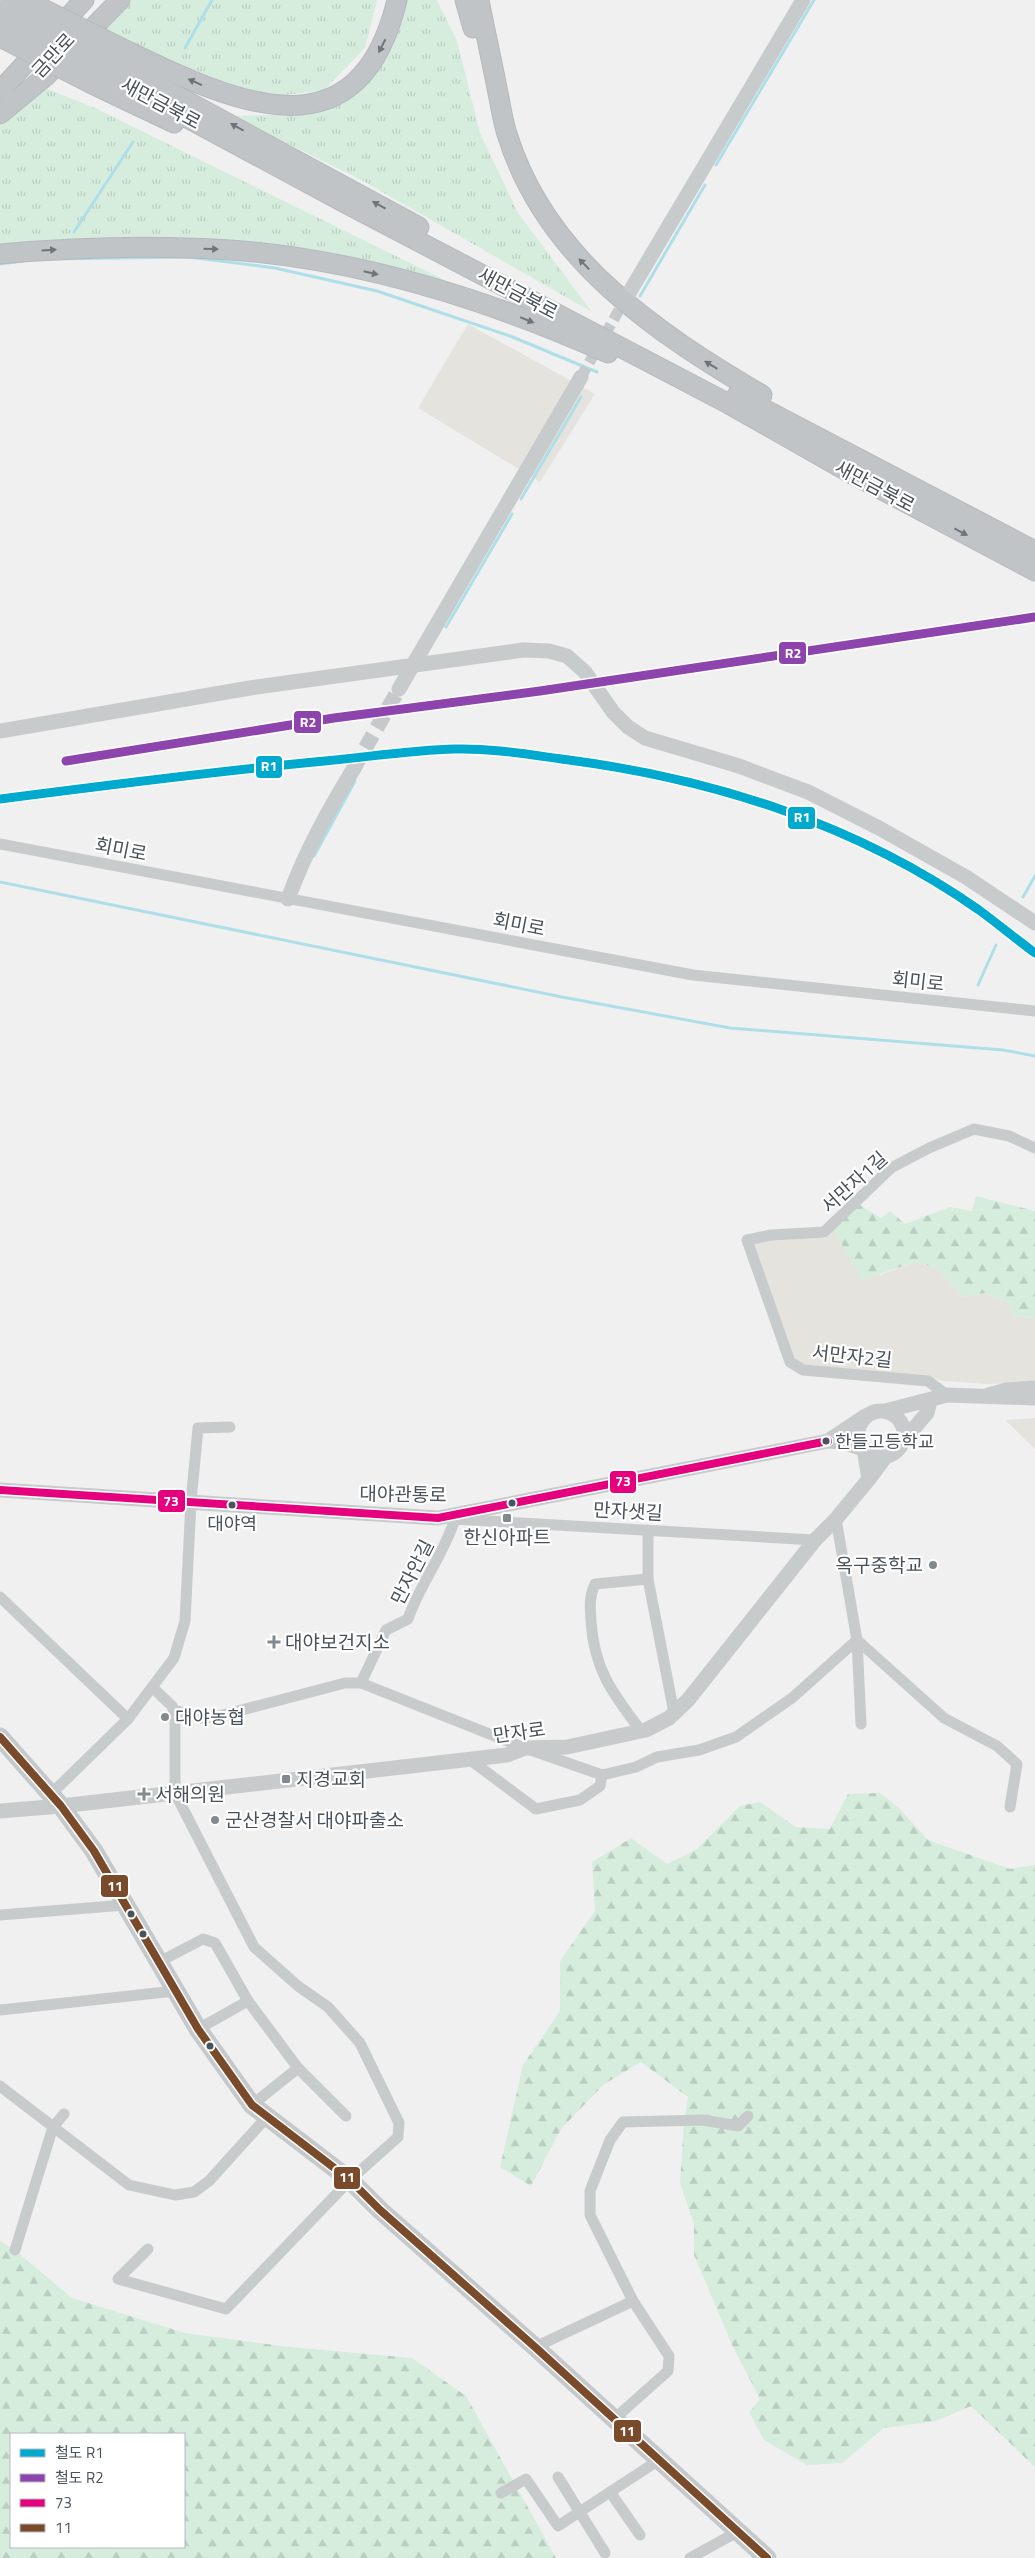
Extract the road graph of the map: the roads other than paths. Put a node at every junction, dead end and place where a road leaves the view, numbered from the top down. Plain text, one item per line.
1 (84, 0) edge
2 (104, 0) edge
3 (120, 0) edge
4 (397, 0) edge
5 (465, 0) edge
6 (479, 0) edge
7 (803, 0) edge
8 (7, 9) edge
9 (0, 37) edge
10 (105, 65) junction
11 (0, 77) edge
12 (0, 90) edge
13 (0, 109) edge
14 (0, 114) edge
15 (508, 136) junction
16 (0, 254) edge
17 (629, 293) tunnel mouth
18 (581, 377) tunnel mouth
19 (944, 513) junction
20 (1035, 551) edge
21 (1035, 571) edge
22 (413, 665) junction
23 (399, 689) tunnel mouth
24 (0, 731) edge
25 (354, 768) tunnel mouth
26 (0, 844) edge
27 (288, 899) junction
28 (1035, 923) edge
29 (1035, 1011) edge
30 (1035, 1148) edge
31 (747, 1240) joint
32 (1035, 1386) edge
33 (946, 1395) junction
34 (982, 1395) junction
35 (1035, 1398) edge
36 (930, 1400) junction
37 (886, 1410) junction
38 (864, 1418) junction
39 (230, 1427) dead end
40 (904, 1440) junction
41 (828, 1441) junction
42 (864, 1449) junction
43 (886, 1456) junction
44 (869, 1479) junction
45 (0, 1490) edge
46 (191, 1502) junction
47 (438, 1518) junction
48 (455, 1519) junction
49 (836, 1519) junction
50 (648, 1530) junction
51 (815, 1540) junction
52 (648, 1579) junction
53 (0, 1597) edge
54 (857, 1640) junction
55 (362, 1683) junction
56 (153, 1688) junction
57 (174, 1710) junction
58 (674, 1713) junction
59 (128, 1719) junction
60 (861, 1724) dead end
61 (641, 1731) junction
62 (0, 1737) edge
63 (525, 1748) junction
64 (469, 1760) junction
65 (602, 1774) junction
66 (175, 1793) junction
67 (56, 1800) junction
68 (1010, 1807) dead end
69 (0, 1811) edge
70 (125, 1905) junction
71 (0, 1915) edge
72 (159, 1962) junction
73 (176, 1991) junction
74 (248, 2001) junction
75 (0, 2010) edge
76 (198, 2029) junction
77 (298, 2068) junction
78 (0, 2086) edge
79 (252, 2105) junction
80 (64, 2114) dead end
81 (346, 2116) dead end
82 (748, 2116) dead end
83 (266, 2118) junction
84 (53, 2127) junction
85 (350, 2180) junction
86 (148, 2249) dead end
87 (15, 2250) dead end
88 (633, 2302) junction
89 (535, 2347) junction
90 (613, 2420) junction
91 (659, 2460) junction
92 (558, 2477) dead end
93 (610, 2492) junction
94 (501, 2494) dead end
95 (579, 2513) junction
96 (739, 2531) junction
97 (640, 2535) dead end
98 (605, 2553) dead end
99 (690, 2558) edge
100 (767, 2558) edge

1 - 11 highway
1 - 12 highway, 금만로
2 - 13 highway, 금만로
3 - 14 highway
4 -> 10 highway
5 - 15 highway
6 - 15 highway
7 - 17 street
8 - 10 highway, 새만금북로, bridge
8 - 10 highway, bridge
9 - 10 highway, bridge
19 -> 10 highway, 새만금북로
10 - 19 highway, 새만금북로
19 -> 15 highway
16 -> 19 highway
18 - 22 street
19 - 20 highway, 새만금북로
19 -> 21 highway, 새만금북로
22 - 23 street
22 - 24 street
22 - 28 street
25 - 27 street
26 - 27 street, 회미로
27 - 29 street, 회미로
30 - 31 street, 서만자1길
31 - 33 street, 서만자2길
32 - 34 street
33 - 34 street
33 - 36 street
34 - 35 street
36 - 37 street
36 - 40 street
37 - 38 street
37 - 40 street
38 - 41 street
38 - 42 street
39 - 46 street
40 - 43 street
41 - 42 street
41 - 47 street, 대야관통로
42 - 43 street
42 - 44 street
43 - 44 street, 만자로
44 - 49 street, 만자로
45 - 46 street, 대야관통로
46 - 47 street, 대야관통로
46 - 56 street
47 - 48 street, 만자샛길
48 - 50 street, 만자샛길
48 - 55 street, 만자안길
49 - 51 street, 만자로
49 - 54 street
50 - 51 street, 만자샛길
50 - 52 street
51 - 58 street, 만자로
52 - 58 street
52 - 61 street
53 - 59 street
54 - 60 street
54 - 65 street
54 - 68 street
55 - 57 street
55 - 63 street
56 - 57 street
56 - 59 street
57 - 66 street
58 - 61 street, 만자로
59 - 67 street
61 - 63 street, 만자로
62 - 67 main road
63 - 64 street, 만자로
63 - 65 street
64 - 65 street
64 - 66 street, 만자로
66 - 67 street, 만자로
66 - 85 street
67 - 69 street, 만자로
67 - 70 main road
70 - 71 street
70 - 72 main road
72 - 73 main road
72 - 74 street
73 - 75 street
73 - 76 main road
74 - 76 street
74 - 77 street
76 - 79 main road
77 - 79 street
77 - 81 street
78 - 84 street
79 - 83 main road
80 - 84 street
82 - 88 street
83 - 84 street
83 - 85 main road
84 - 87 street
85 - 86 street
85 - 89 main road
88 - 89 street
88 - 90 street
89 - 90 main road
90 - 91 main road
91 - 93 street
91 - 96 main road
92 - 95 street
93 - 95 street
93 - 97 street
94 - 95 street
95 - 98 street
96 - 99 street
96 - 100 main road

